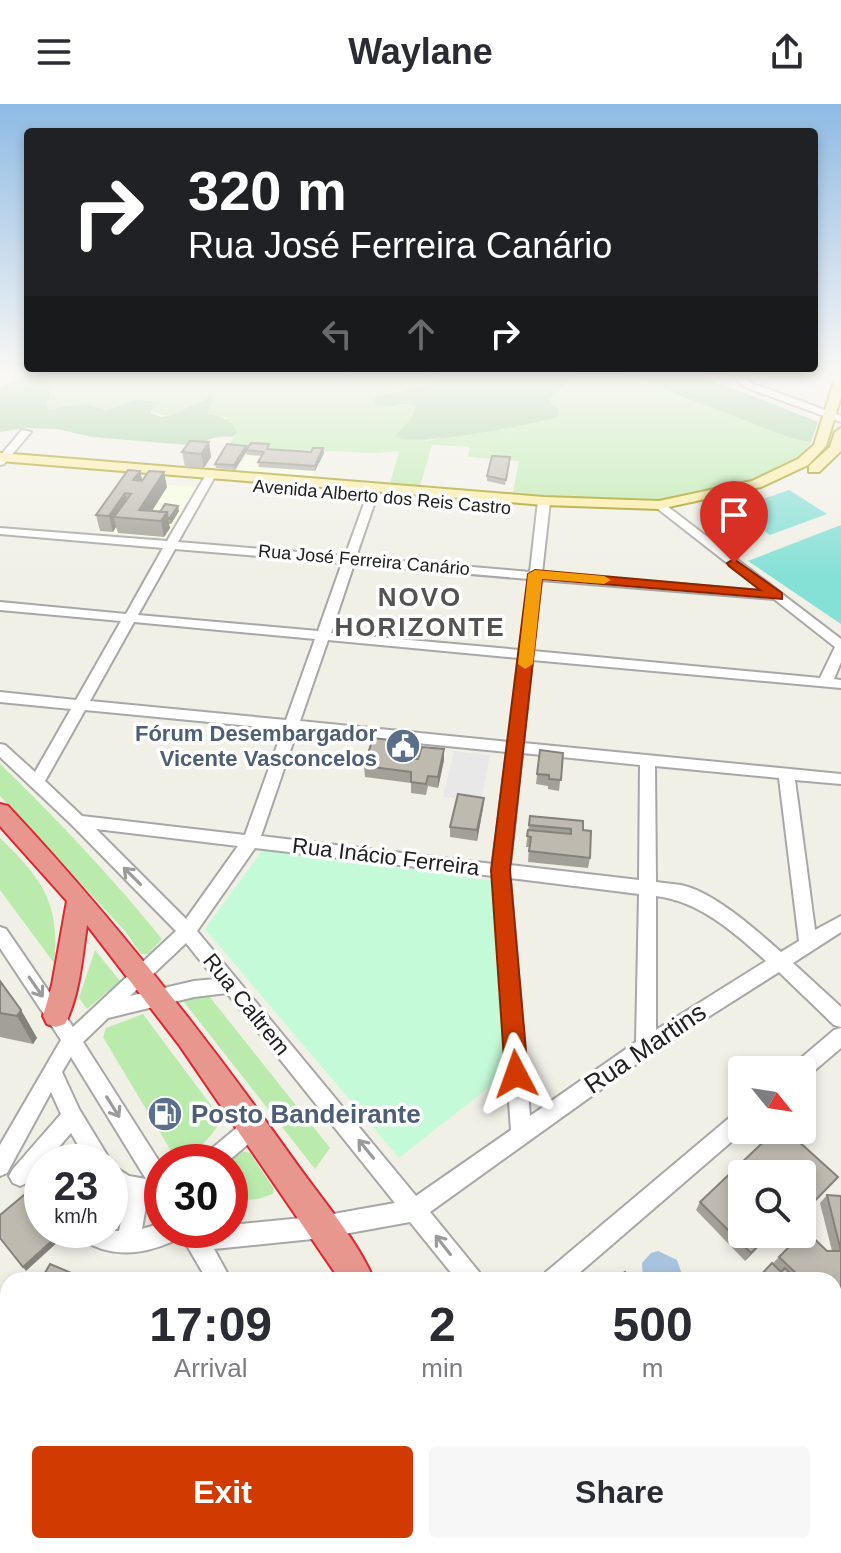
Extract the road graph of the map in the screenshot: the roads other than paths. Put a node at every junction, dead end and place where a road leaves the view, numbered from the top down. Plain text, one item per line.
1 (18, 442) edge
2 (822, 442) edge
3 (820, 446) junction
4 (838, 449) edge
5 (1, 461) edge
6 (210, 478) junction
7 (374, 491) junction
8 (544, 506) junction
9 (664, 510) junction
10 (0, 531) edge
11 (172, 544) junction
12 (348, 559) junction
13 (535, 574) junction
14 (777, 596) junction
15 (0, 606) edge
16 (128, 618) junction
17 (323, 634) junction
18 (841, 646) edge
19 (526, 654) junction
20 (825, 683) junction
21 (841, 684) edge
22 (0, 697) edge
23 (79, 704) junction
24 (292, 725) junction
25 (516, 745) junction
26 (0, 749) edge
27 (648, 759) junction
28 (786, 773) junction
29 (841, 779) edge
30 (36, 783) junction
31 (0, 812) edge
32 (78, 821) junction
33 (252, 839) junction
34 (501, 870) junction
35 (648, 887) junction
36 (79, 898) junction
37 (841, 923) edge
38 (187, 931) junction
39 (0, 934) edge
40 (808, 945) junction
41 (779, 961) junction
42 (142, 976) junction
43 (231, 985) junction
44 (159, 998) junction
45 (101, 1012) junction
46 (56, 1016) junction
47 (841, 1019) edge
48 (841, 1036) edge
49 (71, 1041) junction
50 (646, 1046) junction
51 (816, 1057) edge
52 (52, 1071) junction
53 (72, 1116) junction
54 (253, 1127) junction
55 (521, 1132) junction
56 (728, 1132) edge
57 (89, 1144) edge
58 (233, 1144) edge
59 (144, 1159) edge
60 (7, 1168) edge
61 (24, 1180) edge
62 (128, 1186) edge
63 (138, 1190) junction
64 (144, 1190) edge
65 (415, 1210) junction
66 (322, 1227) junction
67 (248, 1232) edge
68 (144, 1239) edge
69 (128, 1244) joint
70 (201, 1248) edge
71 (215, 1272) edge
72 (353, 1272) edge
73 (465, 1272) edge
74 (563, 1272) edge

1 - 5 street
2 - 3 main road
3 - 4 street
3 - 9 main road
4 - 9 main road
5 - 6 main road, Avenida Alberto dos Reis Castro
6 - 7 main road, Avenida Alberto dos Reis Castro
6 - 11 street
7 - 8 main road, Avenida Alberto dos Reis Castro
7 - 12 street
8 - 9 main road, Avenida Alberto dos Reis Castro
8 - 13 street
9 - 14 street
10 - 11 street, Rua José Ferreira Canário
11 - 12 street, Rua José Ferreira Canário
11 - 16 street
12 - 13 street, Rua José Ferreira Canário
12 - 17 street
13 - 14 street, Rua José Ferreira Canário
13 - 19 street
14 - 18 street
15 - 16 street
16 - 17 street
16 - 23 street
17 - 19 street
17 - 24 street
18 - 20 street
19 - 20 street
19 - 25 street
20 - 21 street
22 - 23 street
23 - 24 street
23 - 30 street
24 - 25 street
24 - 33 street
25 - 27 street
25 - 34 street
26 - 30 street, Rua Caltrem
27 - 28 street
27 - 35 street
28 - 29 street
28 - 40 street
30 - 32 street, Rua Caltrem
31 - 36 highway
32 - 33 street, Rua Inácio Ferreira
38 -> 32 street, Rua Caltrem
33 - 34 street, Rua Inácio Ferreira
33 - 38 street
34 - 35 street, Rua Inácio Ferreira
34 - 55 street
35 - 41 street, Rua Inácio Ferreira
35 - 50 street
36 - 42 highway
36 - 46 highway
37 - 40 street, Rua Martins
38 - 42 street
38 - 43 street, Rua Caltrem
39 -> 46 street
40 - 41 street, Rua Martins
41 - 47 street, Rua Inácio Ferreira
41 - 50 street, Rua Martins
42 - 44 highway
42 - 45 street
43 - 44 street
65 -> 43 street, Rua Caltrem
44 - 45 street
44 - 54 highway
45 - 49 street
46 - 49 street
48 - 51 street
49 - 52 street
49 -> 59 street
50 - 55 street, Rua Martins
52 - 53 street
52 - 60 street
53 - 57 street
53 - 60 street
54 - 58 street
54 - 66 highway
55 - 65 street, Rua Martins
56 - 74 street
60 - 61 street
62 - 63 street
63 - 64 street
63 - 69 street
65 - 66 street, Rua Martins
73 -> 65 street, Rua Caltrem
66 - 67 street, Rua Martins
66 - 72 highway
68 - 69 street
70 - 71 street

